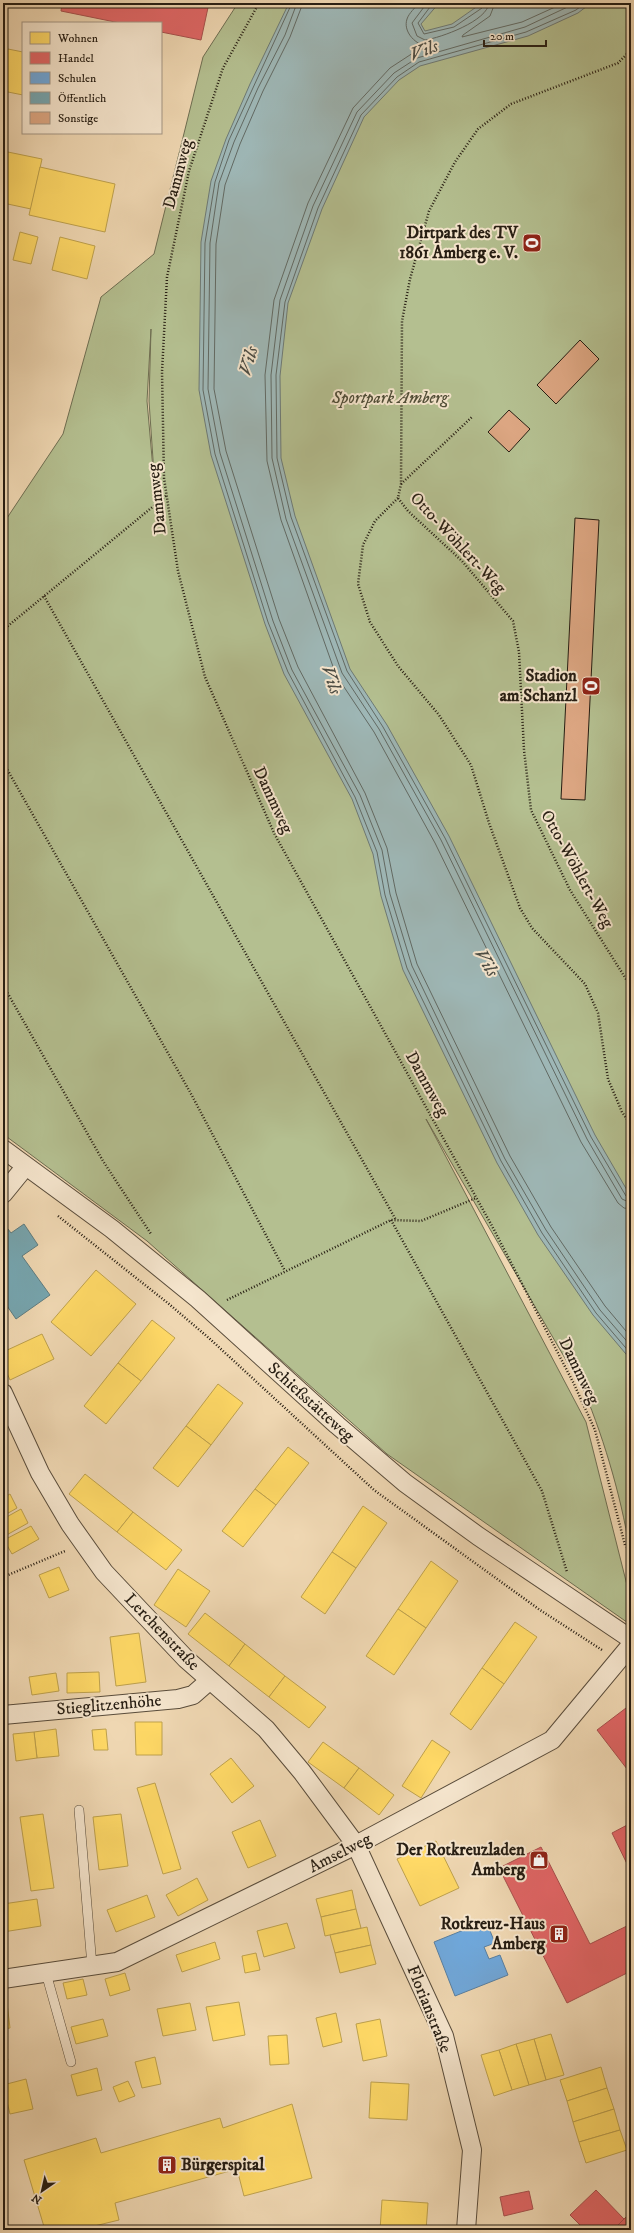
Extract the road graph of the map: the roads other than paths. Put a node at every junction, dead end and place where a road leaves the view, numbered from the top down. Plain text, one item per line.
1 (3, 1149) edge
2 (26, 1167) junction
3 (3, 1194) edge
4 (3, 1393) edge
5 (631, 1639) edge
6 (631, 1645) edge
7 (209, 1681) junction
8 (3, 1715) edge
9 (79, 1810) dead end
10 (356, 1845) junction
11 (92, 1966) junction
12 (46, 1973) junction
13 (3, 1979) edge
14 (71, 2062) dead end
15 (466, 2230) edge

1 - 2 street, Schießstätteweg
2 - 3 street
2 - 5 street, Schießstätteweg
4 - 7 street, Lerchenstraße
6 - 10 street, Amselweg
7 - 8 street, Stieglitzenhöhe
7 - 10 street, Lerchenstraße
9 - 11 lane
10 - 11 street, Amselweg
10 - 15 street, Florianstraße
11 - 12 street, Amselweg
12 - 13 street, Amselweg
12 - 14 lane

